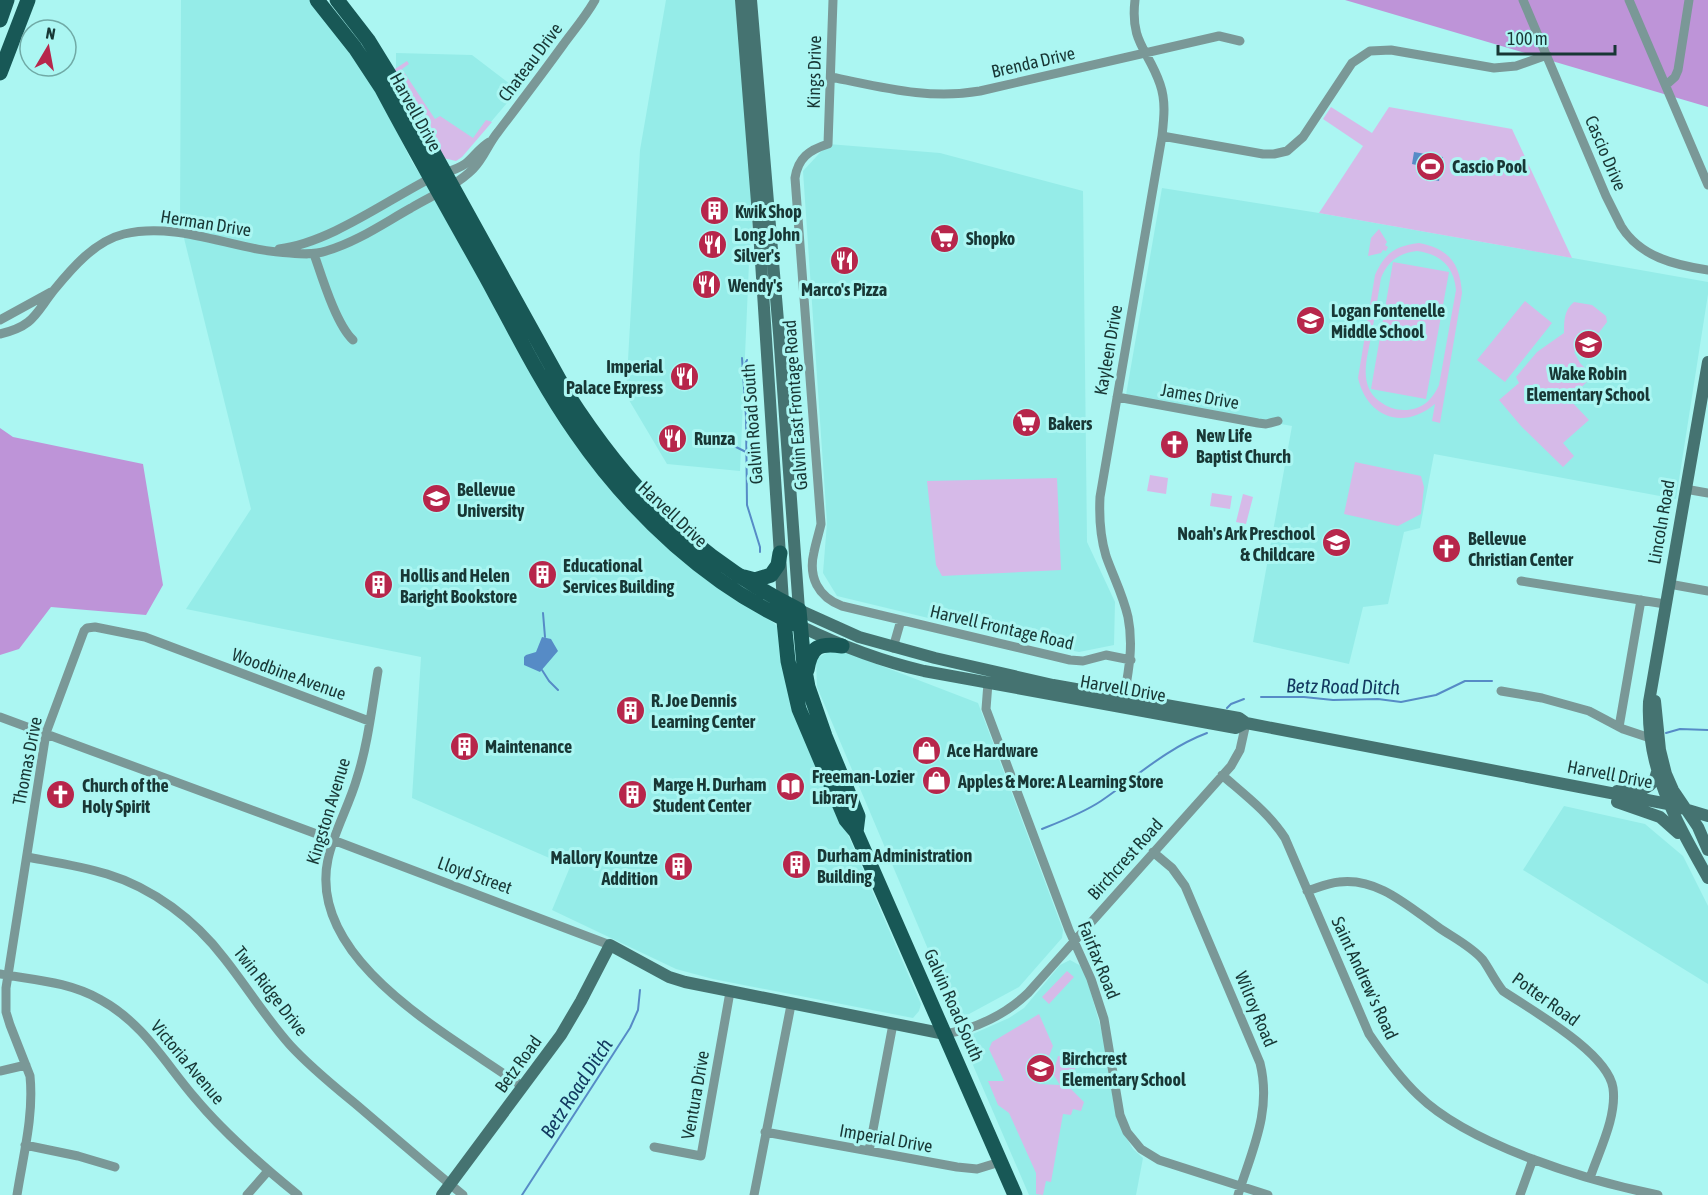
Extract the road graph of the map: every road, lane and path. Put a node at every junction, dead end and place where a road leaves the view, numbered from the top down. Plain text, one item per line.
1 (8, 0) edge
2 (28, 0) edge
3 (317, 0) edge
4 (337, 0) edge
5 (595, 0) edge
6 (741, 0) edge
7 (751, 0) edge
8 (833, 0) edge
9 (1135, 0) edge
10 (1523, 0) edge
11 (1629, 0) edge
12 (1689, 0) edge
13 (0, 20) edge
14 (1240, 41) dead end
15 (1144, 53) junction
16 (1547, 56) junction
17 (0, 73) edge
18 (831, 77) junction
19 (1666, 85) junction
20 (1162, 136) junction
21 (489, 142) junction
22 (828, 144) joint
23 (441, 182) junction
24 (1708, 185) edge
25 (268, 250) junction
26 (314, 254) junction
27 (1708, 270) edge
28 (53, 291) junction
29 (0, 320) edge
30 (0, 334) edge
31 (353, 340) dead end
32 (1708, 362) edge
33 (1705, 396) edge
34 (1117, 397) junction
35 (1278, 421) dead end
36 (1685, 489) junction
37 (1708, 493) edge
38 (780, 553) junction
39 (737, 576) junction
40 (1521, 581) dead end
41 (1669, 584) junction
42 (1708, 591) edge
43 (1641, 600) junction
44 (783, 602) junction
45 (1665, 604) junction
46 (799, 610) junction
47 (784, 619) junction
48 (901, 620) junction
49 (800, 626) junction
50 (842, 646) junction
51 (893, 648) junction
52 (198, 658) joint
53 (1131, 660) junction
54 (378, 671) dead end
55 (806, 676) junction
56 (988, 683) junction
57 (1652, 689) junction
58 (1501, 691) dead end
59 (1123, 703) junction
60 (0, 717) edge
61 (369, 721) junction
62 (1246, 723) junction
63 (1620, 727) junction
64 (46, 733) junction
65 (1650, 738) junction
66 (1657, 772) junction
67 (1222, 775) junction
68 (1601, 792) junction
69 (1668, 804) junction
70 (1684, 808) junction
71 (1708, 816) edge
72 (856, 832) junction
73 (333, 840) junction
74 (1691, 848) junction
75 (1708, 850) edge
76 (1153, 852) junction
77 (27, 857) junction
78 (1708, 878) edge
79 (1307, 891) junction
80 (1074, 943) junction
81 (610, 945) junction
82 (4, 975) edge
83 (730, 992) junction
84 (790, 1005) junction
85 (893, 1024) junction
86 (945, 1034) junction
87 (26, 1065) junction
88 (0, 1071) edge
89 (523, 1087) junction
90 (765, 1132) junction
91 (25, 1145) junction
92 (654, 1147) dead end
93 (869, 1151) junction
94 (1533, 1159) junction
95 (1000, 1162) junction
96 (115, 1167) dead end
97 (268, 1171) junction
98 (1590, 1178) junction
99 (450, 1185) junction
100 (1239, 1191) edge
101 (1630, 1192) edge
102 (17, 1195) edge
103 (247, 1195) edge
104 (297, 1195) edge
105 (442, 1195) edge
106 (463, 1195) edge
107 (754, 1195) edge
108 (1015, 1195) edge
109 (1268, 1195) edge
110 (1520, 1195) edge
111 (1658, 1195) edge

1 - 13 main road
2 - 17 main road
3 - 23 main road, Harvell Drive
4 - 23 main road, Harvell Drive
5 - 21 street, Chateau Drive
6 - 38 main road, Galvin Road South
7 - 46 main road, Galvin Road South
8 - 18 street, Kings Drive
9 - 15 street, Kayleen Drive
10 - 16 street, Cascio Drive
11 - 19 street
12 - 19 street
14 - 15 street, Brenda Drive
15 - 18 street, Brenda Drive
15 - 20 street, Kayleen Drive
16 - 20 street
16 - 27 street, Cascio Drive
18 - 22 street, Kings Drive
19 - 24 street
20 - 34 street, Kayleen Drive
21 - 23 street, Chateau Drive
21 - 23 street, Chateau Drive
22 - 48 street, Galvin East Frontage Road
23 - 25 street, Herman Drive
23 - 26 street, Herman Drive
23 - 39 main road, Harvell Drive
23 - 47 main road, Harvell Drive
25 - 26 street, Herman Drive
25 - 28 street, Herman Drive
26 - 31 street
28 - 29 street, Herman Drive
28 - 30 street, Herman Drive
32 - 33 main road, Lincoln Road
33 - 36 main road, Lincoln Road
34 - 35 street, James Drive
34 - 53 street, Kayleen Drive
36 - 37 street
36 - 41 main road, Lincoln Road
38 - 39 main road
38 - 44 main road, Galvin Road South
39 - 44 main road, Harvell Drive
40 - 43 street
41 - 42 street
41 - 45 main road, Lincoln Road
43 - 45 street
43 - 63 street
44 - 46 main road, Harvell Drive
44 - 47 main road, Galvin Road South
45 - 57 main road, Lincoln Road
46 - 49 main road, Galvin Road South
46 - 51 main road, Harvell Drive
47 - 49 main road, Harvell Drive
47 - 72 main road, Galvin Road South
48 - 51 street
48 - 53 street, Harvell Frontage Road
49 - 50 main road, Harvell Drive
49 - 55 main road, Galvin Road South
50 - 55 main road
50 - 56 main road, Harvell Drive
51 - 59 main road, Harvell Drive
52 - 61 street, Woodbine Avenue
52 - 64 street, Thomas Drive
53 - 59 street, Kayleen Drive
54 - 61 street, Kingston Avenue
55 - 72 main road, Galvin Road South
56 - 59 main road, Harvell Drive
56 - 80 street, Fairfax Road
57 - 65 main road, Lincoln Road
57 - 70 main road, Lincoln Road
58 - 63 street
59 - 62 main road, Harvell Drive
60 - 64 street, Lloyd Street
61 - 73 street, Kingston Avenue
62 - 67 street, Birchcrest Road
62 - 68 main road, Harvell Drive
63 - 65 street
64 - 73 street, Lloyd Street
64 - 77 street, Thomas Drive
65 - 66 main road, Lincoln Road
66 - 68 main road
66 - 69 main road, Lincoln Road
67 - 76 street, Birchcrest Road
67 - 79 street, Saint Andrew's Road
68 - 69 main road, Harvell Drive
68 - 74 main road
69 - 70 main road, Harvell Drive
69 - 74 main road, Lincoln Road
70 - 71 main road, Harvell Drive
70 - 75 main road, Lincoln Road
72 - 86 main road, Galvin Road South
73 - 81 street, Lloyd Street
73 - 89 street, Kingston Avenue
74 - 78 main road, Lincoln Road
76 - 80 street, Birchcrest Road
76 - 100 street, Wilroy Road
77 - 82 street, Thomas Drive
77 - 99 street, Twin Ridge Drive
79 - 94 street, Saint Andrew's Road
79 - 98 street, Potter Road
80 - 86 street, Birchcrest Road
80 - 100 street, Fairfax Road
81 - 83 main road, Lloyd Street
81 - 89 main road, Betz Road
82 - 87 street, Thomas Drive
82 - 97 street, Victoria Avenue
83 - 84 main road, Lloyd Street
83 - 92 street, Ventura Drive
84 - 85 main road, Lloyd Street
84 - 90 street
85 - 86 main road, Lloyd Street
85 - 93 street
86 - 95 main road, Galvin Road South
87 - 88 street
87 - 91 street, Thomas Drive
89 - 99 main road, Betz Road
90 - 93 street, Imperial Drive
90 - 107 street
91 - 96 street
91 - 102 street, Thomas Drive
93 - 95 street, Imperial Drive
94 - 98 street, Saint Andrew's Road
94 - 110 street
95 - 108 main road, Galvin Road South
97 - 103 street
97 - 104 street, Victoria Avenue
98 - 101 street, Saint Andrew's Road
99 - 105 main road, Betz Road
99 - 106 street, Twin Ridge Drive
100 - 109 street, Fairfax Road
101 - 111 street, Saint Andrew's Road

